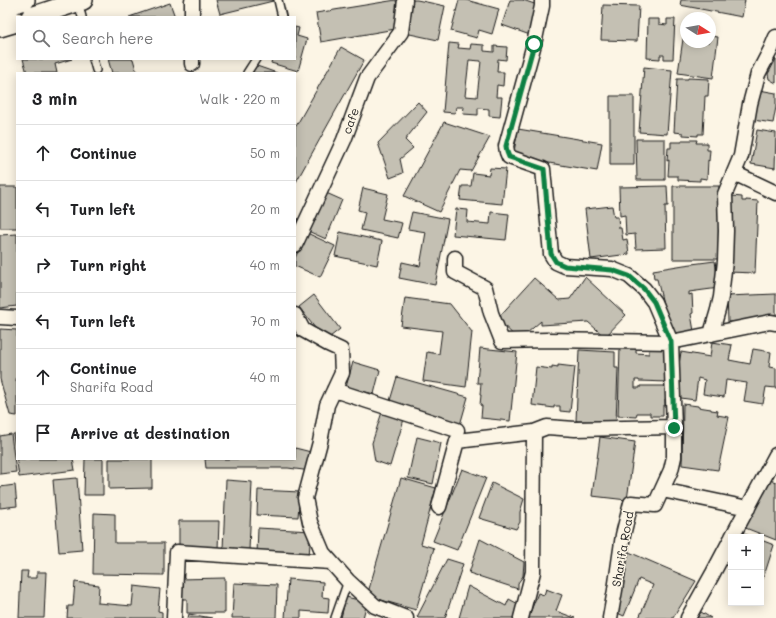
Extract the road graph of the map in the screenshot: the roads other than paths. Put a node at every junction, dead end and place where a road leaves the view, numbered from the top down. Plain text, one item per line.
1 (25, 0) edge
2 (192, 0) edge
3 (278, 0) edge
4 (405, 0) edge
5 (542, 0) edge
6 (81, 6) edge
7 (0, 8) edge
8 (36, 16) edge
9 (192, 16) edge
10 (282, 16) edge
11 (16, 22) edge
12 (0, 27) edge
13 (776, 37) edge
14 (93, 60) edge
15 (255, 60) edge
16 (96, 70) dead end
17 (248, 72) edge
18 (734, 174) junction
19 (776, 193) edge
20 (296, 243) edge
21 (455, 258) dead end
22 (0, 317) edge
23 (296, 317) edge
24 (16, 318) edge
25 (776, 323) edge
26 (711, 334) junction
27 (671, 342) junction
28 (334, 390) junction
29 (674, 428) junction
30 (457, 430) dead end
31 (534, 432) junction
32 (776, 455) edge
33 (662, 490) junction
34 (438, 507) dead end
35 (748, 508) junction
36 (734, 534) edge
37 (728, 545) edge
38 (331, 562) junction
39 (348, 581) junction
40 (174, 618) edge
41 (336, 618) edge
42 (406, 618) edge
43 (521, 618) edge
44 (610, 618) edge
45 (688, 618) edge

1 - 7 main road
2 - 9 street
3 - 10 lane
4 - 20 street, cafe
5 - 27 street
6 - 8 main road
11 - 12 main road
13 - 18 street
14 - 16 lane
15 - 17 lane
18 - 19 street
18 - 26 street
21 - 27 street
22 - 24 street
23 - 28 street
25 - 26 street
26 - 27 street
27 - 29 street, Sharifa Road
28 - 30 street
28 - 38 street
29 - 31 street
29 - 33 street, Sharifa Road
31 - 34 street
31 - 43 street
32 - 35 street
33 - 35 street
33 - 44 street, Sharifa Road
35 - 36 street
37 - 45 street
38 - 39 street
38 - 40 street
39 - 41 lane
39 - 42 street

